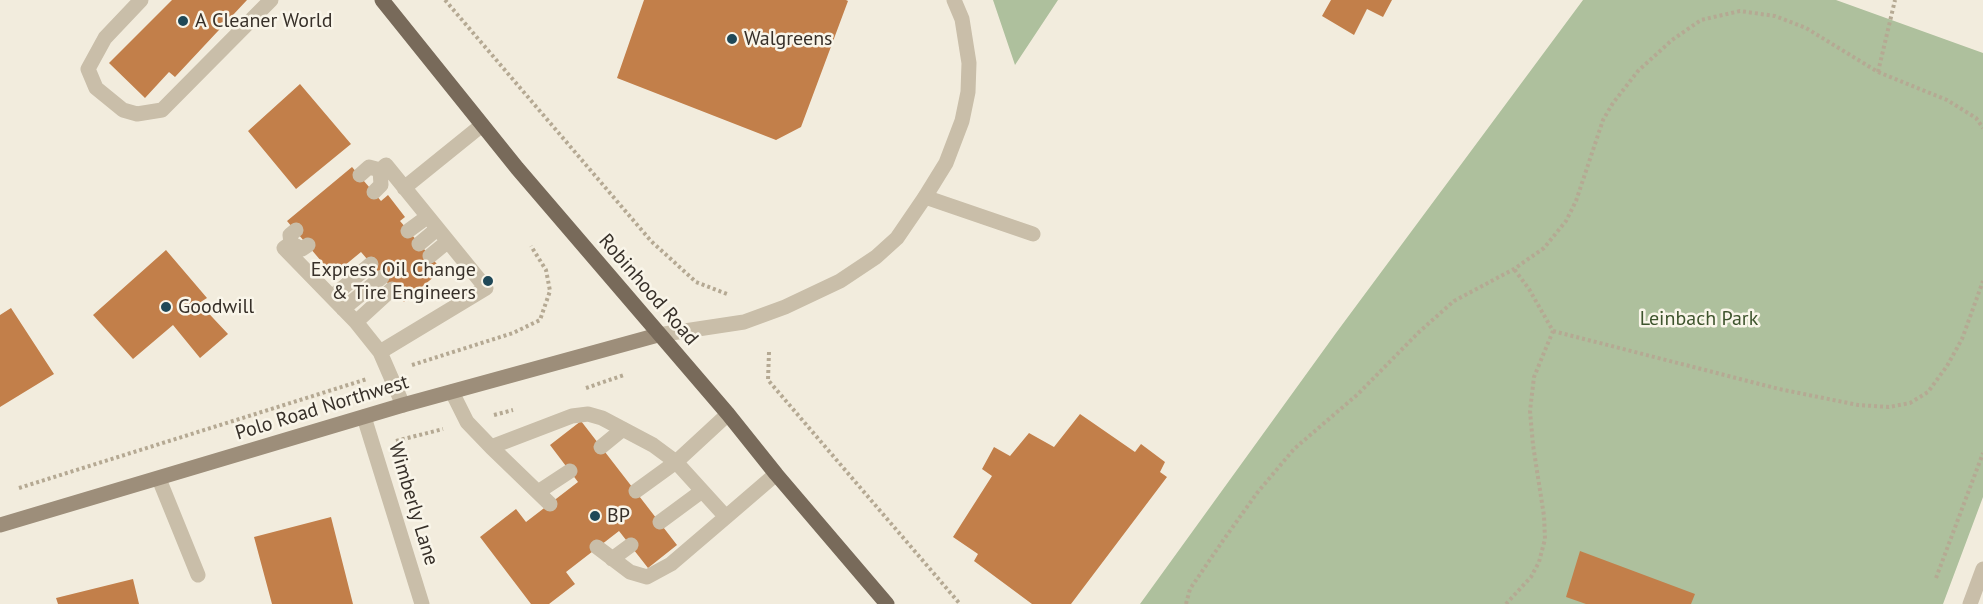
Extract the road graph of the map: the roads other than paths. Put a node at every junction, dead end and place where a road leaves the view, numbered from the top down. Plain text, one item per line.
1 (141, 0) edge
2 (271, 0) edge
3 (382, 0) edge
4 (954, 0) edge
5 (482, 125) junction
6 (380, 170) junction
7 (360, 175) dead end
8 (404, 188) junction
9 (374, 192) dead end
10 (925, 197) junction
11 (432, 223) junction
12 (408, 231) dead end
13 (1033, 234) dead end
14 (447, 242) junction
15 (308, 245) dead end
16 (371, 264) dead end
17 (332, 297) junction
18 (343, 309) junction
19 (356, 322) junction
20 (658, 335) junction
21 (380, 352) junction
22 (452, 392) junction
23 (403, 405) junction
24 (728, 414) junction
25 (364, 417) junction
26 (624, 429) junction
27 (491, 447) junction
28 (601, 447) dead end
29 (676, 462) junction
30 (570, 471) dead end
31 (776, 474) junction
32 (159, 479) junction
33 (636, 491) dead end
34 (702, 491) junction
35 (538, 492) junction
36 (550, 504) dead end
37 (726, 517) junction
38 (660, 522) dead end
39 (0, 525) edge
40 (631, 545) dead end
41 (597, 547) dead end
42 (612, 559) junction
43 (1983, 568) edge
44 (198, 575) dead end
45 (422, 604) edge
46 (887, 604) edge
47 (1970, 604) edge

1 - 2 street
3 - 5 main road, Robinhood Road
4 - 10 street
5 - 8 street
5 - 20 main road, Robinhood Road
6 - 7 street
6 - 8 street
6 - 9 street
8 - 11 street
10 - 13 street
10 - 20 street
11 - 12 street
11 - 14 street
11 - 14 street
14 - 21 street
15 - 17 street
16 - 17 street
17 - 18 street
18 - 19 street
18 - 19 street
19 - 21 street
20 - 22 street, Polo Road Northwest
20 - 24 main road, Robinhood Road
21 - 23 street
22 - 23 street, Polo Road Northwest
22 - 27 street
23 - 25 street, Polo Road Northwest
24 - 29 street
24 - 31 main road, Robinhood Road
25 - 32 street, Polo Road Northwest
25 - 45 street, Wimberly Lane
26 - 27 street
26 - 28 street
26 - 29 street
27 - 35 street
29 - 33 street
29 - 34 street
30 - 35 street
31 - 37 street
31 - 46 main road, Robinhood Road
32 - 39 street, Polo Road Northwest
32 - 44 street
34 - 37 street
34 - 38 street
35 - 36 street
37 - 42 street
40 - 42 street
41 - 42 street
43 - 47 street

